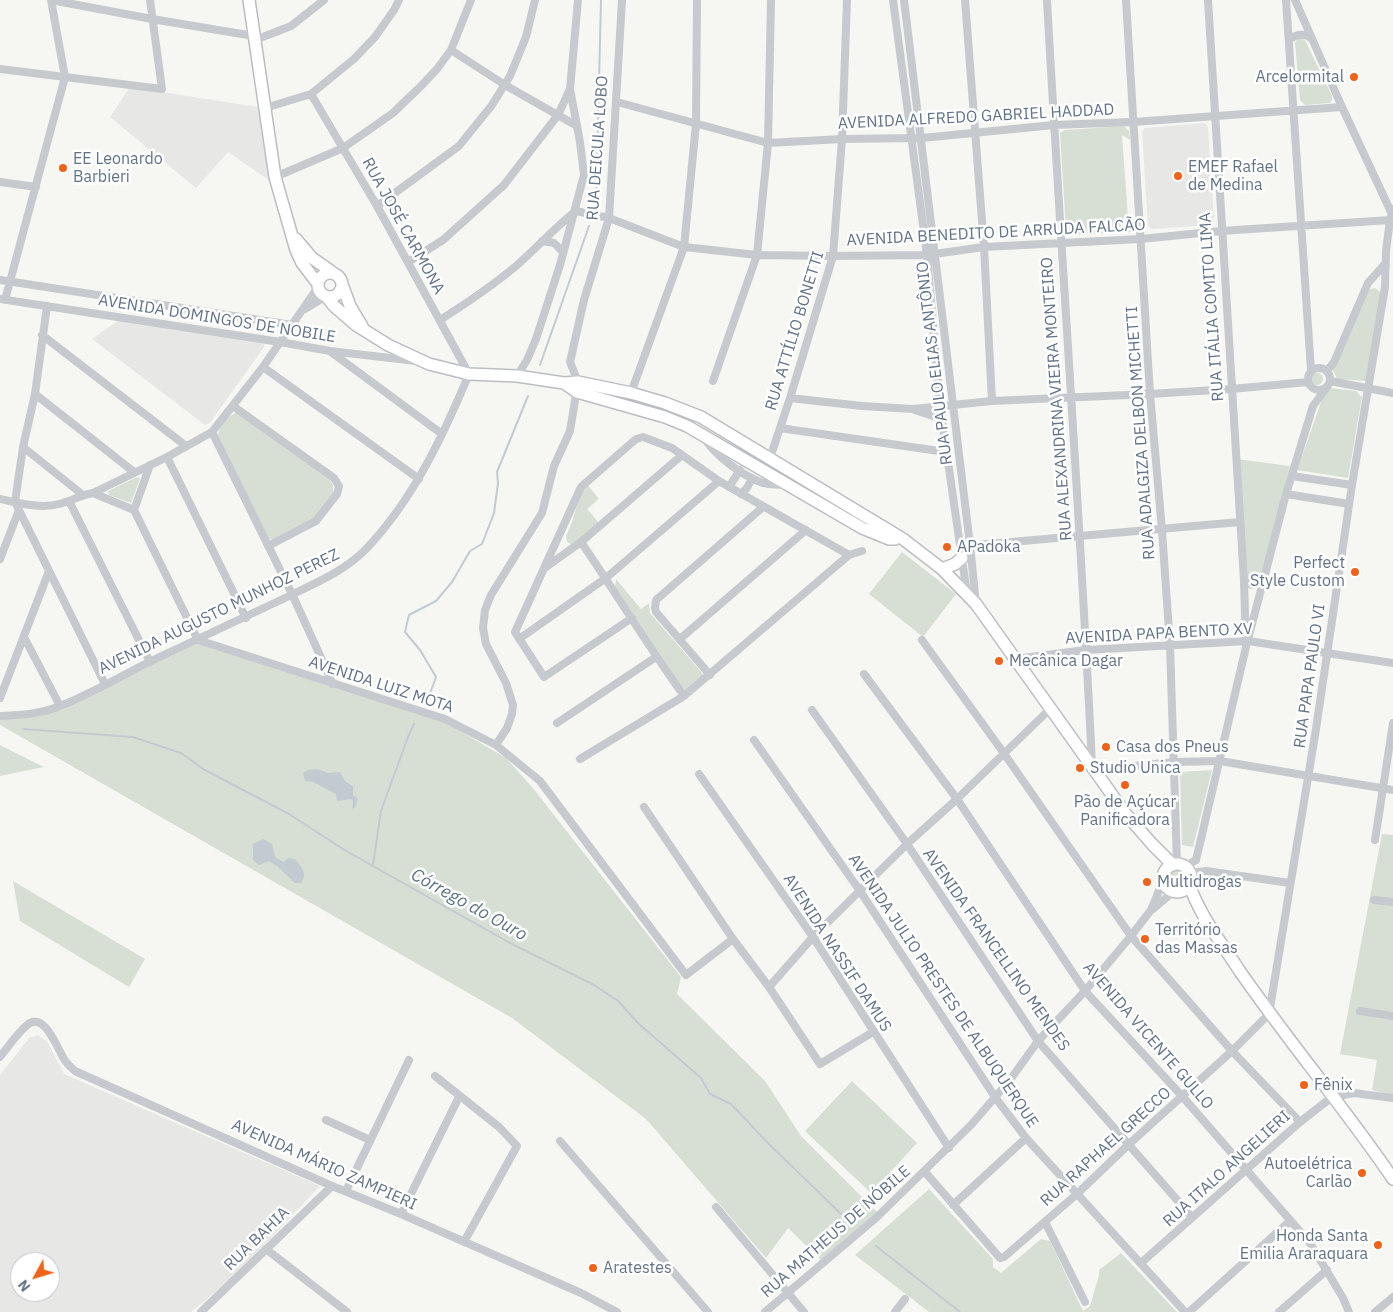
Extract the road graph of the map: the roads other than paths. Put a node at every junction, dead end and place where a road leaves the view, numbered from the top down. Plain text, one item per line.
1 (51, 0) edge
2 (150, 0) edge
3 (249, 0) edge
4 (324, 0) edge
5 (399, 0) edge
6 (471, 0) edge
7 (535, 0) edge
8 (578, 0) edge
9 (622, 0) edge
10 (697, 0) edge
11 (772, 0) edge
12 (846, 0) edge
13 (893, 0) edge
14 (904, 0) edge
15 (965, 0) edge
16 (1047, 0) edge
17 (1126, 0) edge
18 (1208, 0) edge
19 (1286, 0) edge
20 (1295, 0) edge
21 (152, 20) junction
22 (254, 38) junction
23 (1311, 38) junction
24 (1290, 39) junction
25 (451, 50) junction
26 (0, 70) edge
27 (65, 76) junction
28 (504, 85) junction
29 (570, 88) junction
30 (311, 94) junction
31 (617, 102) junction
32 (1342, 107) junction
33 (265, 108) junction
34 (1293, 111) junction
35 (558, 115) junction
36 (1214, 116) junction
37 (1133, 122) junction
38 (696, 124) junction
39 (1054, 125) junction
40 (577, 126) junction
41 (974, 132) junction
42 (911, 138) junction
43 (922, 138) junction
44 (842, 139) junction
45 (768, 143) junction
46 (343, 148) junction
47 (275, 178) junction
48 (0, 182) edge
49 (36, 187) junction
50 (377, 206) junction
51 (576, 211) junction
52 (1391, 214) edge
53 (609, 218) junction
54 (1302, 226) junction
55 (290, 230) junction
56 (1221, 231) junction
57 (1142, 239) junction
58 (542, 242) junction
59 (1060, 243) junction
60 (684, 247) junction
61 (984, 247) junction
62 (562, 251) junction
63 (1390, 252) edge
64 (931, 254) junction
65 (757, 255) junction
66 (833, 256) junction
67 (408, 262) junction
68 (1385, 264) junction
69 (332, 272) junction
70 (0, 280) edge
71 (9, 282) junction
72 (318, 286) junction
73 (343, 287) junction
74 (112, 297) junction
75 (326, 297) junction
76 (2, 299) edge
77 (47, 306) junction
78 (303, 310) junction
79 (110, 315) junction
80 (440, 320) junction
81 (292, 325) junction
82 (366, 331) junction
83 (42, 336) junction
84 (280, 342) junction
85 (330, 351) junction
86 (430, 364) junction
87 (263, 367) junction
88 (1311, 370) junction
89 (1327, 371) junction
90 (469, 374) junction
91 (516, 376) junction
92 (713, 381) dead end
93 (1309, 384) junction
94 (1328, 384) junction
95 (577, 387) junction
96 (1231, 389) junction
97 (1369, 389) junction
98 (631, 393) junction
99 (1393, 393) edge
100 (35, 394) junction
101 (1150, 394) junction
102 (790, 398) junction
103 (1070, 398) junction
104 (992, 401) junction
105 (953, 404) junction
106 (233, 406) junction
107 (940, 406) junction
108 (1314, 406) junction
109 (913, 409) junction
110 (942, 419) junction
111 (780, 428) junction
112 (212, 432) junction
113 (442, 434) junction
114 (735, 437) junction
115 (186, 446) junction
116 (23, 447) junction
117 (946, 452) junction
118 (726, 454) junction
119 (682, 455) junction
120 (167, 457) junction
121 (770, 458) junction
122 (150, 465) junction
123 (740, 470) junction
124 (766, 471) junction
125 (134, 472) junction
126 (1292, 476) junction
127 (418, 479) junction
128 (756, 480) junction
129 (719, 482) junction
130 (789, 485) junction
131 (1352, 485) junction
132 (729, 487) junction
133 (93, 493) junction
134 (741, 494) junction
135 (1286, 494) junction
136 (83, 495) junction
137 (0, 499) edge
138 (70, 500) junction
139 (15, 502) junction
140 (1349, 504) junction
141 (763, 507) junction
142 (19, 510) junction
143 (134, 510) junction
144 (1240, 522) junction
145 (806, 530) junction
146 (1162, 530) junction
147 (1080, 535) junction
148 (558, 540) junction
149 (903, 540) junction
150 (581, 542) junction
151 (970, 545) junction
152 (268, 546) junction
153 (570, 550) junction
154 (862, 551) dead end
155 (962, 552) junction
156 (850, 555) junction
157 (0, 558) edge
158 (546, 567) junction
159 (942, 569) junction
160 (49, 571) junction
161 (606, 578) junction
162 (1244, 581) junction
163 (1264, 582) junction
164 (292, 594) junction
165 (967, 594) junction
166 (976, 604) junction
167 (246, 618) junction
168 (632, 618) junction
169 (24, 637) junction
170 (519, 639) junction
171 (680, 639) junction
172 (198, 640) junction
173 (922, 640) dead end
174 (1246, 643) junction
175 (1170, 645) junction
176 (1086, 650) junction
177 (1327, 653) junction
178 (656, 657) junction
179 (1015, 659) junction
180 (150, 662) junction
181 (1393, 663) edge
182 (864, 674) dead end
183 (710, 675) junction
184 (105, 684) junction
185 (333, 684) junction
186 (684, 696) junction
187 (0, 698) edge
188 (60, 706) junction
189 (1050, 709) junction
190 (812, 710) dead end
191 (0, 716) edge
192 (557, 723) dead end
193 (1393, 723) edge
194 (754, 740) dead end
195 (496, 745) junction
196 (1004, 752) junction
197 (580, 759) dead end
198 (1220, 761) junction
199 (1174, 762) junction
200 (1093, 768) junction
201 (699, 774) dead end
202 (1308, 776) junction
203 (1383, 788) junction
204 (1393, 790) edge
205 (957, 799) junction
206 (644, 807) dead end
207 (1375, 840) dead end
208 (907, 844) junction
209 (1152, 844) junction
210 (1178, 865) junction
211 (1164, 878) junction
212 (1190, 881) junction
213 (1290, 883) junction
214 (860, 892) junction
215 (1175, 892) junction
216 (1374, 900) dead end
217 (1393, 902) edge
218 (1151, 910) junction
219 (1205, 919) junction
220 (1132, 936) junction
221 (813, 937) junction
222 (733, 939) junction
223 (769, 987) junction
224 (1085, 991) junction
225 (1360, 1011) dead end
226 (1269, 1014) junction
227 (1393, 1016) edge
228 (873, 1032) junction
229 (1038, 1041) junction
230 (1232, 1051) junction
231 (0, 1056) edge
232 (409, 1060) dead end
233 (435, 1076) dead end
234 (1182, 1096) junction
235 (1332, 1096) junction
236 (459, 1097) junction
237 (995, 1097) junction
238 (1393, 1098) edge
239 (326, 1120) dead end
240 (1300, 1122) junction
241 (1026, 1138) junction
242 (370, 1140) junction
243 (560, 1141) dead end
244 (1128, 1145) junction
245 (949, 1148) junction
246 (1388, 1163) edge
247 (1246, 1171) junction
248 (925, 1172) junction
249 (1393, 1179) edge
250 (332, 1186) junction
251 (346, 1191) junction
252 (1077, 1194) junction
253 (953, 1205) junction
254 (716, 1207) dead end
255 (401, 1214) junction
256 (1192, 1217) junction
257 (1290, 1221) junction
258 (1045, 1222) junction
259 (464, 1242) junction
260 (266, 1249) junction
261 (1141, 1264) junction
262 (1327, 1270) junction
263 (788, 1293) junction
264 (1393, 1297) edge
265 (906, 1299) dead end
266 (1085, 1302) dead end
267 (202, 1312) edge
268 (347, 1312) edge
269 (616, 1312) edge
270 (708, 1312) edge
271 (765, 1312) edge
272 (804, 1312) edge
273 (895, 1312) edge
274 (1187, 1312) edge
275 (1279, 1312) edge
276 (1349, 1312) edge
277 (1375, 1312) edge

1 - 21 street
1 - 27 street
2 - 21 street
3 - 22 street
4 - 22 street
5 - 30 street
6 - 25 street
7 - 28 street
8 - 29 street
9 - 31 street, RUA DEICULA LOBO
10 - 38 street
11 - 45 street
12 - 44 street, RUA ATTÍLIO BONETTI
13 - 42 street, RUA PAULO ELIAS ANTÔNIO
14 - 43 street, RUA PAULO ELIAS ANTÔNIO
15 - 41 street
16 - 39 street, RUA ALEXANDRINA VIEIRA MONTEIRO
17 - 37 street, RUA ADALGIZA DELBON MICHETTI
18 - 36 street, RUA ITÁLIA COMITO LIMA
19 - 24 street
20 - 23 street
21 - 22 street
21 - 27 street
22 - 33 street
23 - 24 street
23 - 32 street
24 - 34 street
25 - 28 street
25 - 46 street
26 - 27 street
27 - 49 street
28 - 35 street
28 - 50 street
29 - 35 street
29 - 40 street
30 - 33 street
30 - 46 street, RUA JOSÉ CARMONA
31 - 38 street, AVENIDA ALFREDO GABRIEL HADDAD
31 - 53 street, RUA DEICULA LOBO
32 - 34 street, AVENIDA ALFREDO GABRIEL HADDAD
32 - 52 street
33 - 47 street
34 - 36 street, AVENIDA ALFREDO GABRIEL HADDAD
34 - 54 street
35 - 40 street
35 - 67 street
36 - 37 street, AVENIDA ALFREDO GABRIEL HADDAD
36 - 56 street, RUA ITÁLIA COMITO LIMA
37 - 39 street, AVENIDA ALFREDO GABRIEL HADDAD
37 - 57 street, RUA ADALGIZA DELBON MICHETTI
38 - 45 street, AVENIDA ALFREDO GABRIEL HADDAD
38 - 60 street
39 - 41 street, AVENIDA ALFREDO GABRIEL HADDAD
39 - 59 street, RUA ALEXANDRINA VIEIRA MONTEIRO
40 - 51 street
41 - 43 street, AVENIDA ALFREDO GABRIEL HADDAD
41 - 61 street
42 - 43 street, AVENIDA ALFREDO GABRIEL HADDAD
42 - 44 street, AVENIDA ALFREDO GABRIEL HADDAD
42 - 64 street, RUA PAULO ELIAS ANTÔNIO
43 - 64 street, RUA PAULO ELIAS ANTÔNIO
44 - 45 street, AVENIDA ALFREDO GABRIEL HADDAD
44 - 66 street, RUA ATTÍLIO BONETTI
45 - 65 street
46 - 47 street
46 - 50 street, RUA JOSÉ CARMONA
47 - 55 street
48 - 49 street
49 - 71 street
50 - 67 street, RUA JOSÉ CARMONA
51 - 53 street, AVENIDA BENEDITO DE ARRUDA FALCÃO
51 - 58 street
51 - 62 street
52 - 54 street, AVENIDA BENEDITO DE ARRUDA FALCÃO
52 - 63 street, RUA PAPA PAULO VI
53 - 60 street, AVENIDA BENEDITO DE ARRUDA FALCÃO
53 - 95 street, RUA DEICULA LOBO
54 - 56 street, AVENIDA BENEDITO DE ARRUDA FALCÃO
54 - 88 street
55 - 69 street
55 - 72 street
56 - 57 street, AVENIDA BENEDITO DE ARRUDA FALCÃO
56 - 96 street, RUA ITÁLIA COMITO LIMA
57 - 59 street, AVENIDA BENEDITO DE ARRUDA FALCÃO
57 - 101 street, RUA ADALGIZA DELBON MICHETTI
58 - 62 street
58 - 80 street
59 - 61 street, AVENIDA BENEDITO DE ARRUDA FALCÃO
59 - 103 street, RUA ALEXANDRINA VIEIRA MONTEIRO
60 - 65 street, AVENIDA BENEDITO DE ARRUDA FALCÃO
60 - 98 street
61 - 64 street, AVENIDA BENEDITO DE ARRUDA FALCÃO
61 - 104 street
62 - 91 street
63 - 68 street, RUA PAPA PAULO VI
64 - 66 street, AVENIDA BENEDITO DE ARRUDA FALCÃO
64 - 105 street, RUA PAULO ELIAS ANTÔNIO
64 - 107 street, RUA PAULO ELIAS ANTÔNIO
65 - 66 street, AVENIDA BENEDITO DE ARRUDA FALCÃO
65 - 92 street
66 - 102 street, RUA ATTÍLIO BONETTI
67 - 80 street, RUA JOSÉ CARMONA
68 - 89 street
68 - 97 street, RUA PAPA PAULO VI
69 - 72 street
69 - 73 street
70 - 71 street, AVENIDA DOMINGOS DE NOBILE
71 - 74 street, AVENIDA DOMINGOS DE NOBILE
71 - 76 street
72 - 75 street
72 - 78 street
73 - 75 street
73 - 82 street
74 - 79 street
74 - 81 street, AVENIDA DOMINGOS DE NOBILE
75 - 78 street
75 - 82 street
76 - 77 street, AVENIDA DOMINGOS DE NOBILE
77 - 79 street, AVENIDA DOMINGOS DE NOBILE
77 - 83 street
78 - 81 street
79 - 84 street, AVENIDA DOMINGOS DE NOBILE
80 - 90 street, RUA JOSÉ CARMONA
81 - 84 street
82 - 86 street
83 - 100 street
83 - 115 street
84 - 85 street, AVENIDA DOMINGOS DE NOBILE
84 - 87 street
85 - 86 street, AVENIDA DOMINGOS DE NOBILE
85 - 113 street
86 - 90 street
87 - 106 street
87 - 127 street
88 - 89 street
88 - 93 street
89 - 94 street
90 - 91 street
90 - 113 street, AVENIDA AUGUSTO MUNHOZ PEREZ
91 - 95 street
93 - 94 street
93 - 96 street
93 - 108 street
94 - 97 street
94 - 108 street
95 - 98 street
95 - 118 street
95 - 195 street
96 - 101 street
96 - 144 street, RUA ITÁLIA COMITO LIMA
97 - 99 street
97 - 131 street, RUA PAPA PAULO VI
98 - 114 street
100 - 116 street
100 - 125 street
101 - 103 street
101 - 146 street, RUA ADALGIZA DELBON MICHETTI
102 - 109 street
102 - 111 street, RUA ATTÍLIO BONETTI
103 - 104 street
103 - 147 street, RUA ALEXANDRINA VIEIRA MONTEIRO
104 - 105 street
105 - 107 street
105 - 151 street, RUA PAULO ELIAS ANTÔNIO
106 - 112 street
106 - 152 street
107 - 109 street
107 - 110 street, RUA PAULO ELIAS ANTÔNIO
108 - 126 street
109 - 110 street
110 - 117 street, RUA PAULO ELIAS ANTÔNIO
111 - 117 street
111 - 121 street, RUA ATTÍLIO BONETTI
112 - 115 street
112 - 152 street
113 - 127 street, AVENIDA AUGUSTO MUNHOZ PEREZ
114 - 118 street
114 - 121 street
115 - 120 street
116 - 136 street
116 - 139 street
117 - 155 street, RUA PAULO ELIAS ANTÔNIO
118 - 123 street
118 - 124 street
119 - 129 street
119 - 148 street
119 - 150 street
120 - 122 street
120 - 167 street
121 - 124 street
121 - 149 street
122 - 125 street
122 - 143 street
123 - 128 street
123 - 132 street
124 - 128 street
124 - 130 street
125 - 133 street
126 - 131 street
126 - 135 street
127 - 164 street, AVENIDA AUGUSTO MUNHOZ PEREZ
128 - 130 street
128 - 134 street
129 - 132 street
129 - 161 street
130 - 149 street
131 - 140 street, RUA PAPA PAULO VI
132 - 134 street
133 - 136 street
133 - 143 street
134 - 141 street
135 - 140 street
135 - 163 street
136 - 138 street
137 - 139 street
138 - 139 street
138 - 180 street
139 - 142 street
140 - 177 street, RUA PAPA PAULO VI
141 - 145 street
141 - 171 street
142 - 157 street
142 - 160 street
143 - 172 street
144 - 146 street
144 - 162 street, RUA ITÁLIA COMITO LIMA
145 - 156 street
145 - 171 street
146 - 147 street
146 - 175 street, RUA ADALGIZA DELBON MICHETTI
147 - 151 street
147 - 176 street, RUA ALEXANDRINA VIEIRA MONTEIRO
148 - 153 street
148 - 158 street
149 - 159 street
150 - 153 street
150 - 161 street
151 - 155 street
151 - 166 street, RUA PAULO ELIAS ANTÔNIO
152 - 164 street
153 - 158 street
154 - 156 street
155 - 159 street
155 - 165 street, RUA PAULO ELIAS ANTÔNIO
156 - 183 street
158 - 170 street
159 - 165 street
160 - 169 street
160 - 184 street
161 - 168 street
161 - 170 street
162 - 163 street
162 - 174 street, RUA ITÁLIA COMITO LIMA
163 - 174 street
164 - 167 street, AVENIDA AUGUSTO MUNHOZ PEREZ
164 - 185 street
165 - 166 street
166 - 179 street
167 - 172 street, AVENIDA AUGUSTO MUNHOZ PEREZ
168 - 170 street
168 - 178 street
169 - 187 street
169 - 188 street
171 - 183 street
172 - 180 street, AVENIDA AUGUSTO MUNHOZ PEREZ
172 - 185 street, AVENIDA LUIZ MOTA
173 - 196 street
174 - 175 street, AVENIDA PAPA BENTO XV
174 - 177 street, AVENIDA PAPA BENTO XV
174 - 198 street
175 - 176 street, AVENIDA PAPA BENTO XV
175 - 199 street, RUA ADALGIZA DELBON MICHETTI
176 - 179 street, AVENIDA PAPA BENTO XV
176 - 200 street, RUA ALEXANDRINA VIEIRA MONTEIRO
177 - 181 street, AVENIDA PAPA BENTO XV
177 - 202 street, RUA PAPA PAULO VI
178 - 186 street
178 - 192 street
179 - 189 street
180 - 184 street, AVENIDA AUGUSTO MUNHOZ PEREZ
182 - 205 street, AVENIDA VICENTE GULLO
183 - 186 street
184 - 188 street, AVENIDA AUGUSTO MUNHOZ PEREZ
185 - 195 street, AVENIDA LUIZ MOTA
186 - 197 street
188 - 191 street, AVENIDA AUGUSTO MUNHOZ PEREZ
189 - 196 street
189 - 200 street
190 - 208 street, AVENIDA FRANCELLINO MENDES
193 - 203 street
194 - 214 street, AVENIDA JULIO PRESTES DE ALBUQUERQUE
195 - 222 street, AVENIDA LUIZ MOTA
196 - 205 street
196 - 220 street
198 - 199 street
198 - 202 street
198 - 210 street
199 - 200 street
199 - 210 street, RUA ADALGIZA DELBON MICHETTI
200 - 209 street
201 - 221 street, AVENIDA NASSIF DAMUS
202 - 203 street
202 - 213 street, RUA PAPA PAULO VI
203 - 204 street
203 - 207 street
205 - 208 street
205 - 224 street, AVENIDA VICENTE GULLO
206 - 222 street
208 - 214 street
208 - 229 street, AVENIDA FRANCELLINO MENDES
209 - 210 street
209 - 211 street
210 - 211 street
210 - 212 street
211 - 215 street
211 - 218 street
212 - 213 street
212 - 215 street
212 - 219 street
213 - 226 street, RUA PAPA PAULO VI
214 - 221 street
214 - 237 street, AVENIDA JULIO PRESTES DE ALBUQUERQUE
215 - 218 street
215 - 219 street
216 - 217 street
218 - 220 street, RUA MATHEUS DE NÓBILE
219 - 226 street
220 - 224 street, RUA MATHEUS DE NÓBILE
220 - 230 street
221 - 223 street
221 - 228 street, AVENIDA NASSIF DAMUS
222 - 223 street
223 - 228 street
224 - 229 street, RUA MATHEUS DE NÓBILE
224 - 234 street, AVENIDA VICENTE GULLO
225 - 227 street
226 - 230 street, RUA RAPHAEL GRECCO
226 - 235 street
228 - 245 street, AVENIDA NASSIF DAMUS
229 - 237 street, RUA MATHEUS DE NÓBILE
229 - 244 street, AVENIDA FRANCELLINO MENDES
230 - 234 street, RUA RAPHAEL GRECCO
230 - 240 street
231 - 250 street, AVENIDA MÁRIO ZAMPIERI
232 - 242 street
233 - 236 street
234 - 244 street, RUA RAPHAEL GRECCO
234 - 247 street, AVENIDA VICENTE GULLO
235 - 238 street
235 - 240 street, RUA ITALO ANGELIERI
235 - 246 street
236 - 255 street
236 - 259 street
237 - 241 street, AVENIDA JULIO PRESTES DE ALBUQUERQUE
237 - 245 street, RUA MATHEUS DE NÓBILE
239 - 242 street
240 - 247 street, RUA ITALO ANGELIERI
241 - 252 street, AVENIDA JULIO PRESTES DE ALBUQUERQUE
241 - 253 street
242 - 251 street
243 - 270 street
244 - 252 street, RUA RAPHAEL GRECCO
244 - 256 street, AVENIDA FRANCELLINO MENDES
245 - 248 street, RUA MATHEUS DE NÓBILE
246 - 249 street
247 - 256 street, RUA ITALO ANGELIERI
247 - 257 street, AVENIDA VICENTE GULLO
248 - 253 street
248 - 263 street, RUA MATHEUS DE NÓBILE
250 - 251 street, AVENIDA MÁRIO ZAMPIERI
250 - 260 street, RUA BAHIA
251 - 255 street, AVENIDA MÁRIO ZAMPIERI
252 - 258 street, RUA RAPHAEL GRECCO
252 - 261 street, AVENIDA JULIO PRESTES DE ALBUQUERQUE
253 - 258 street, RUA RAPHAEL GRECCO
254 - 263 street
255 - 259 street, AVENIDA MÁRIO ZAMPIERI
256 - 261 street, RUA ITALO ANGELIERI
257 - 262 street, AVENIDA VICENTE GULLO
257 - 274 street
258 - 266 street
259 - 269 street, AVENIDA MÁRIO ZAMPIERI
260 - 267 street, RUA BAHIA
260 - 268 street
261 - 274 street, AVENIDA JULIO PRESTES DE ALBUQUERQUE
262 - 275 street
262 - 276 street, AVENIDA VICENTE GULLO
263 - 271 street, RUA MATHEUS DE NÓBILE
263 - 272 street
264 - 277 street
265 - 273 street

